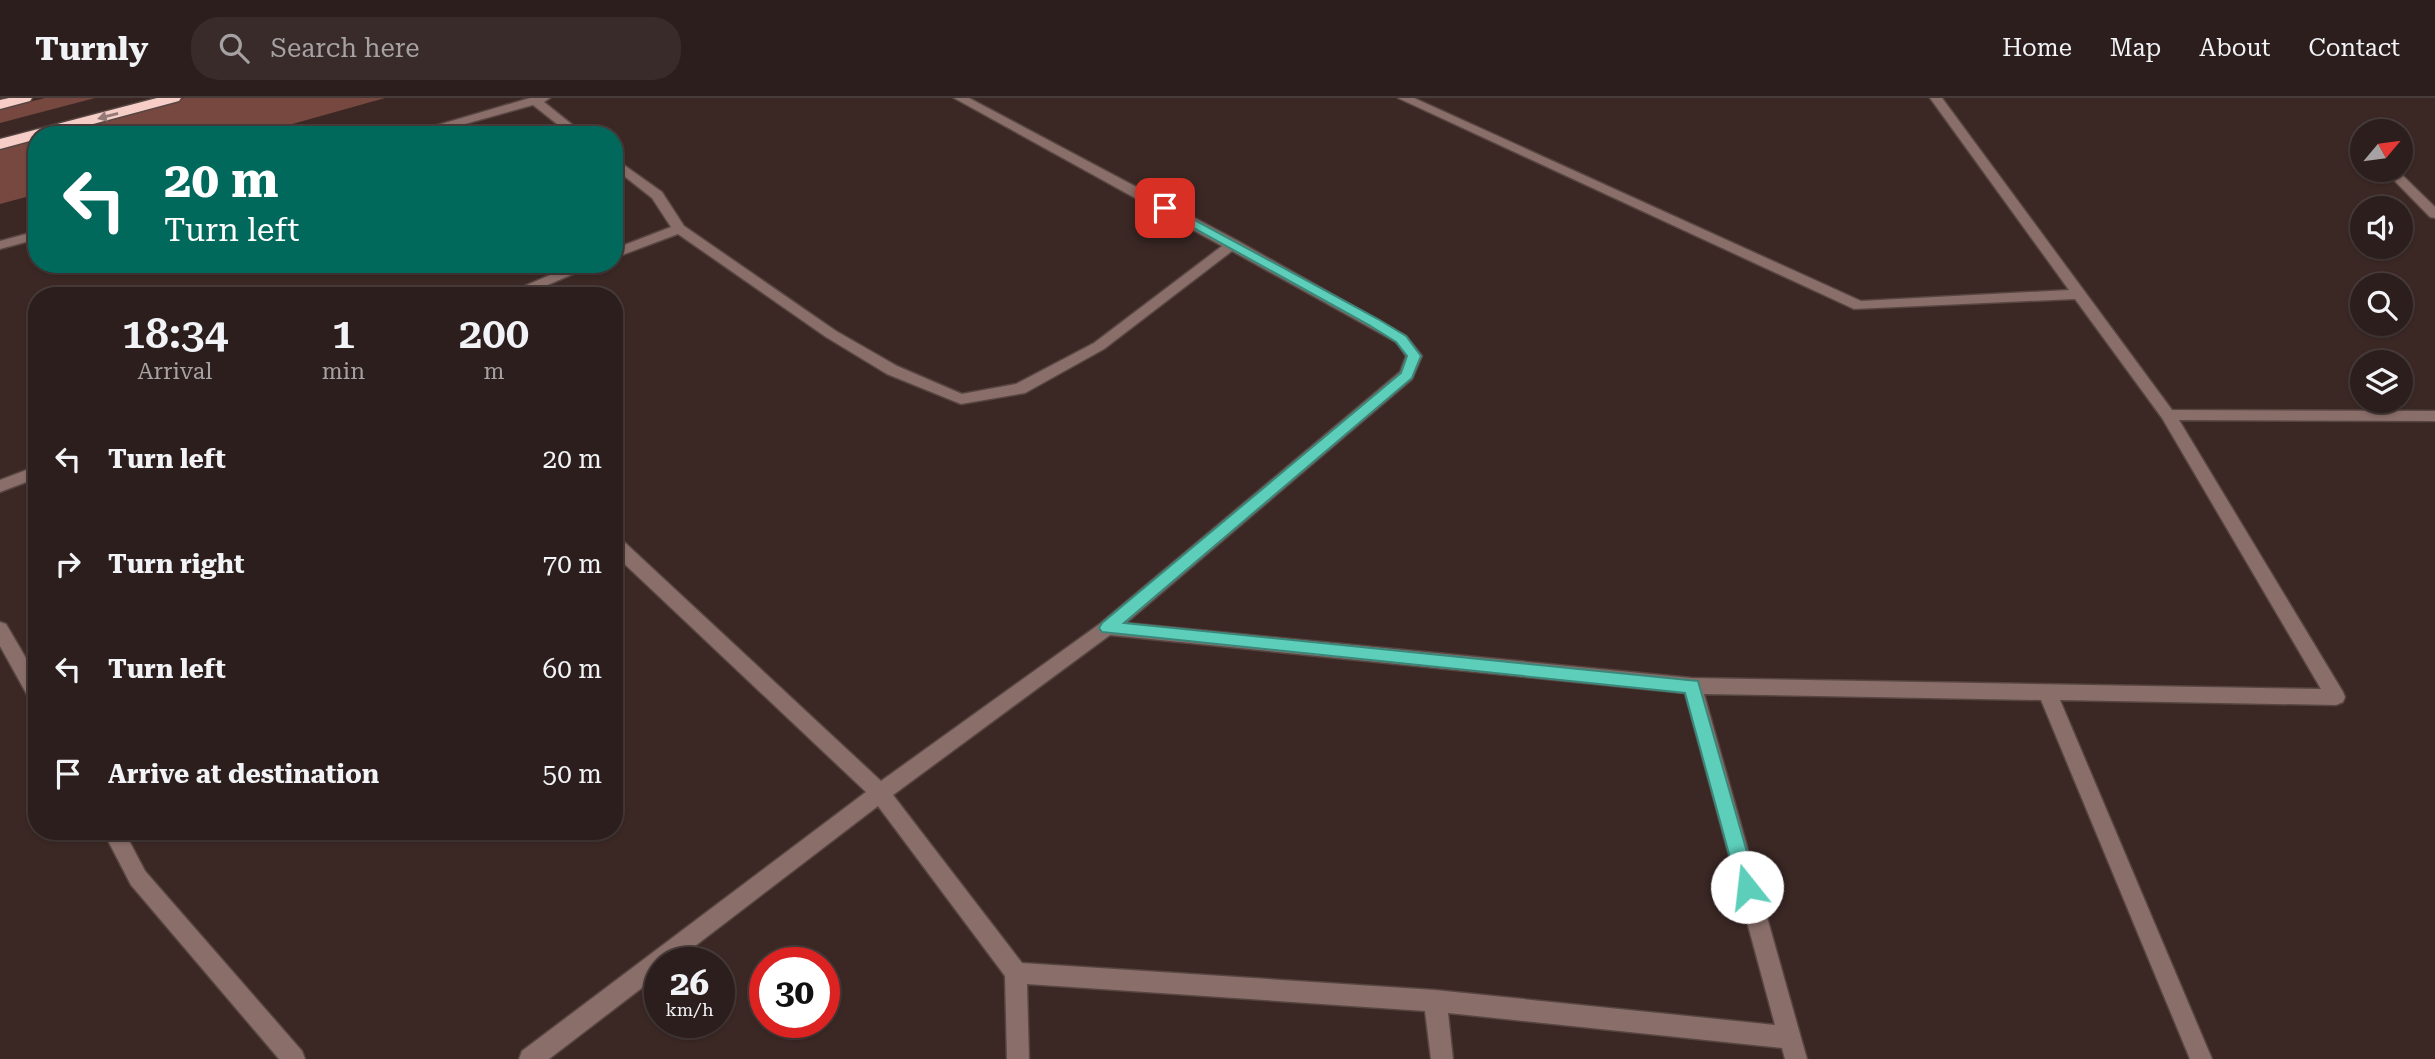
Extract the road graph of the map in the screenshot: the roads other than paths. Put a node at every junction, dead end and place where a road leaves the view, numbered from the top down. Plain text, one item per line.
1 (26, 98) edge
2 (173, 98) edge
3 (960, 98) edge
4 (1404, 98) edge
5 (1936, 98) edge
6 (540, 99) edge
7 (0, 105) edge
8 (68, 126) edge
9 (442, 126) edge
10 (569, 126) edge
11 (28, 137) edge
12 (0, 144) edge
13 (623, 169) edge
14 (2402, 182) edge
15 (2435, 214) edge
16 (679, 229) junction
17 (28, 237) edge
18 (1233, 244) junction
19 (0, 245) edge
20 (623, 251) edge
21 (566, 273) edge
22 (531, 287) edge
23 (2079, 294) junction
24 (2168, 415) junction
25 (2435, 416) edge
26 (28, 475) edge
27 (0, 486) edge
28 (623, 551) edge
29 (1107, 628) junction
30 (0, 629) edge
31 (28, 679) edge
32 (1692, 686) junction
33 (2048, 693) junction
34 (880, 793) junction
35 (118, 840) edge
36 (1016, 973) junction
37 (1435, 1001) junction
38 (1793, 1048) edge
39 (293, 1059) edge
40 (530, 1059) edge
41 (1018, 1059) edge
42 (1442, 1059) edge
43 (2202, 1059) edge

1 - 7 highway
2 -> 8 highway
3 - 18 street
4 - 23 street
5 - 23 street
6 - 9 street
6 - 10 street
11 -> 12 highway
13 - 16 street
14 - 15 street
16 - 18 street
16 - 20 street
17 - 19 street
18 - 29 street
21 - 22 street
23 - 24 street
24 - 25 street
24 - 33 street
26 - 27 street
28 - 34 street
29 - 32 street
29 - 34 street
30 - 31 street
32 - 33 street
32 - 38 street
33 - 43 street
34 - 36 street
34 - 40 street
35 - 39 street
36 - 37 street
36 - 41 street
37 - 38 street
37 - 42 street

